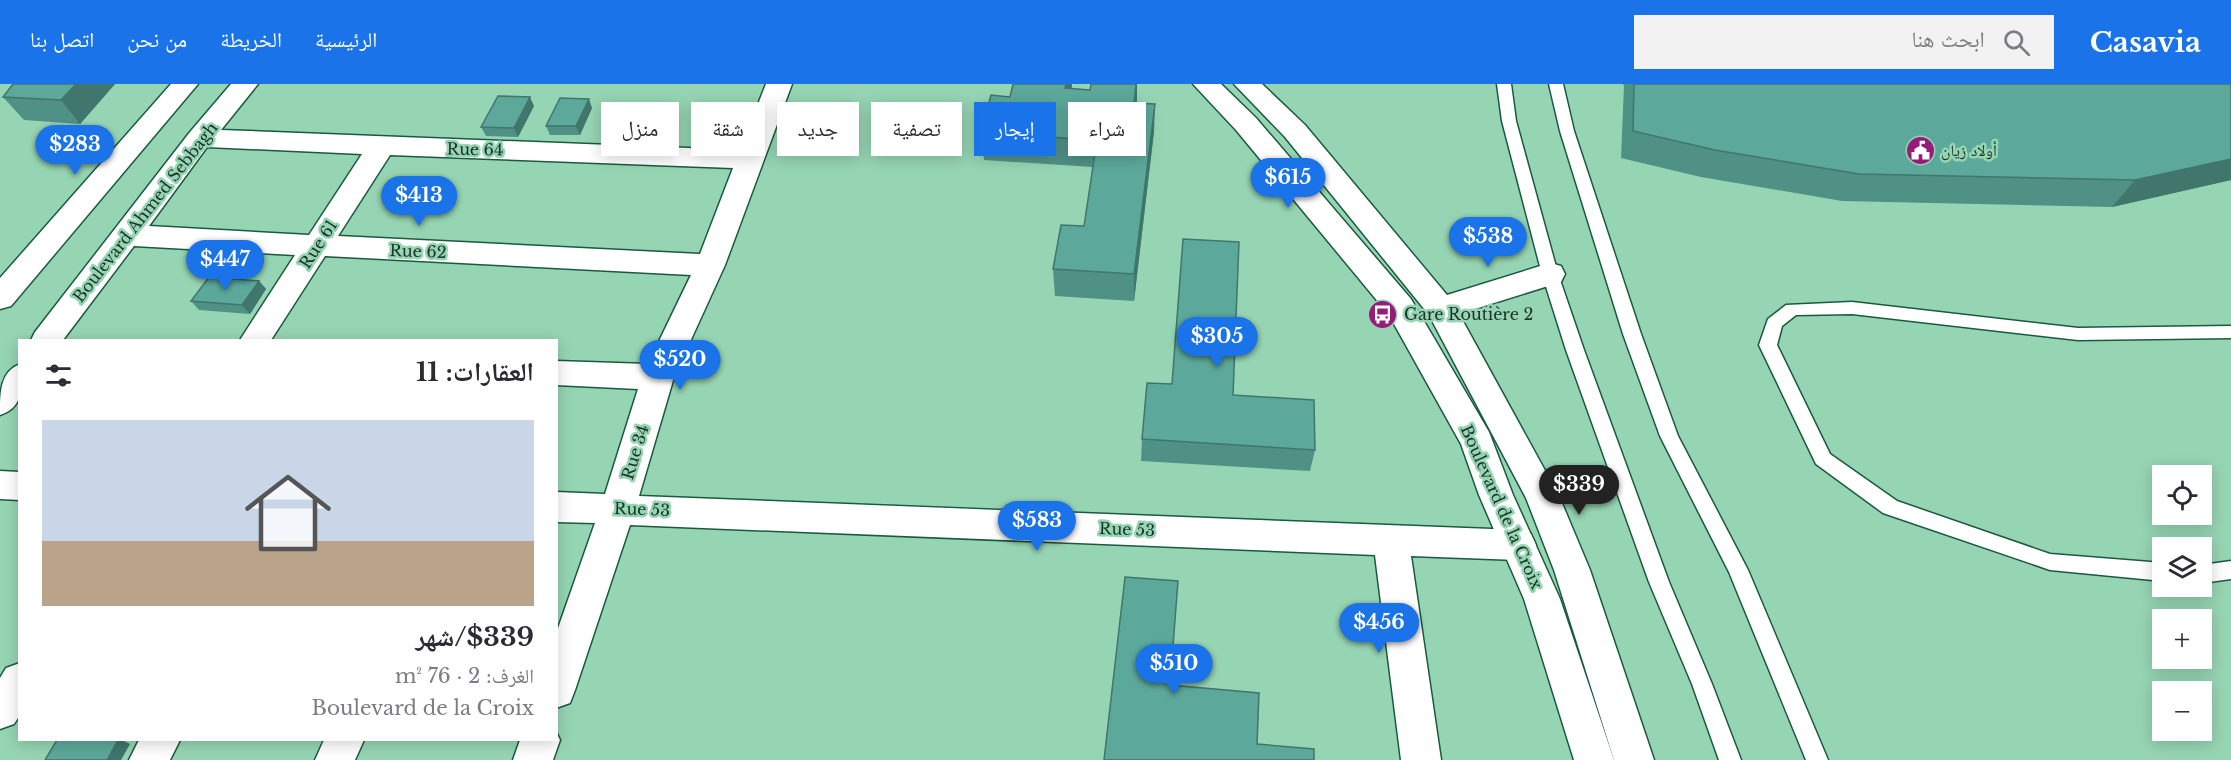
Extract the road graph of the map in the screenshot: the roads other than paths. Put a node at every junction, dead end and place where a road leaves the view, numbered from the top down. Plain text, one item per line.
1 (185, 84) edge
2 (245, 84) edge
3 (779, 84) edge
4 (1206, 84) edge
5 (1247, 84) edge
6 (1504, 84) edge
7 (1556, 84) edge
8 (200, 138) junction
9 (381, 147) junction
10 (749, 160) junction
11 (126, 235) junction
12 (316, 247) junction
13 (710, 265) junction
14 (1550, 274) junction
15 (0, 298) edge
16 (1441, 308) junction
17 (2231, 332) edge
18 (47, 339) edge
19 (256, 339) edge
20 (558, 373) edge
21 (658, 377) junction
22 (18, 379) edge
23 (0, 402) edge
24 (0, 485) edge
25 (18, 486) edge
26 (558, 507) edge
27 (618, 507) junction
28 (1391, 540) junction
29 (1518, 545) junction
30 (2231, 570) edge
31 (2152, 571) edge
32 (2212, 572) edge
33 (18, 684) edge
34 (558, 684) edge
35 (0, 711) edge
36 (159, 741) edge
37 (344, 741) edge
38 (540, 741) edge
39 (149, 760) edge
40 (334, 760) edge
41 (533, 760) edge
42 (1421, 760) edge
43 (1594, 760) edge
44 (1634, 760) edge
45 (1730, 760) edge
46 (1817, 760) edge

1 - 15 street
2 - 8 street, Boulevard Ahmed Sebbagh
3 - 10 street, Rue 34
4 - 29 street, Boulevard de la Croix
5 - 16 street, Boulevard de la Croix
6 - 14 lane
7 - 46 lane
8 - 9 street, Rue 64
8 - 11 street, Boulevard Ahmed Sebbagh
9 - 10 street, Rue 64
9 - 12 street, Rue 61
10 - 13 street, Rue 34
11 - 12 street, Rue 62
11 - 18 street, Boulevard Ahmed Sebbagh
12 - 13 street, Rue 62
12 - 19 street, Rue 61
13 - 21 street, Rue 34
14 - 16 street
14 - 45 lane
16 - 44 street, Boulevard de la Croix
17 - 31 lane
20 - 21 street
21 - 27 street, Rue 34
22 - 23 street
24 - 25 street
26 - 27 street, Rue 53
27 - 28 street, Rue 53
27 - 34 street, Rue 34
28 - 29 street, Rue 53
28 - 42 street
29 - 43 street, Boulevard de la Croix
30 - 32 lane
33 - 35 street
36 - 39 street
37 - 40 street
38 - 41 street

